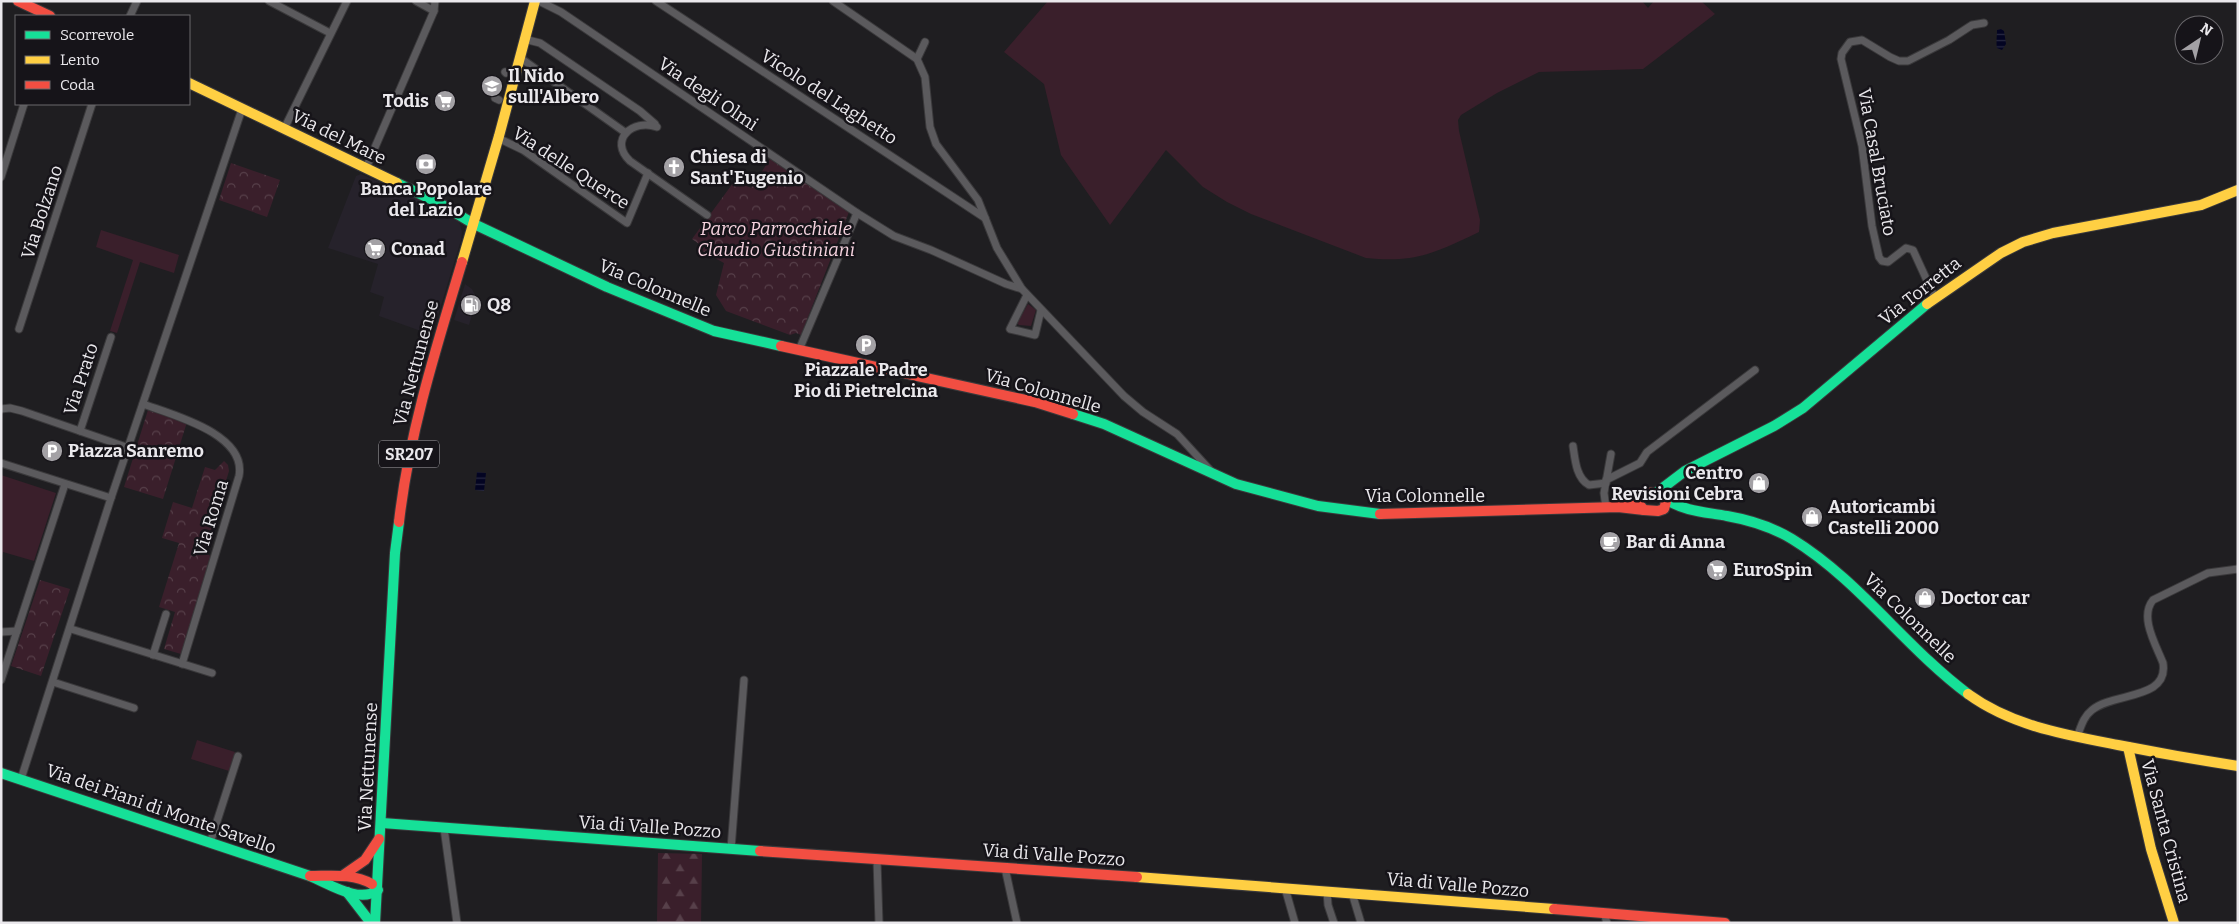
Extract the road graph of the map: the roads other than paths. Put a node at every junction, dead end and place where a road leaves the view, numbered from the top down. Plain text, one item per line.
1 (18, 1) edge
2 (137, 1) edge
3 (269, 1) edge
4 (347, 1) edge
5 (416, 1) edge
6 (435, 1) edge
7 (535, 1) edge
8 (539, 1) edge
9 (656, 1) edge
10 (833, 1) edge
11 (434, 11) junction
12 (48, 15) edge
13 (130, 15) edge
14 (1984, 23) dead end
15 (330, 33) junction
16 (524, 39) junction
17 (924, 42) dead end
18 (519, 57) junction
19 (916, 59) junction
20 (190, 83) edge
21 (24, 105) edge
22 (92, 105) edge
23 (242, 109) junction
24 (284, 129) junction
25 (626, 133) junction
26 (498, 138) junction
27 (366, 168) junction
28 (648, 174) junction
29 (1, 178) edge
30 (2238, 190) edge
31 (858, 213) junction
32 (707, 215) dead end
33 (986, 219) junction
34 (474, 224) junction
35 (1022, 289) junction
36 (1027, 295) junction
37 (1935, 298) junction
38 (1041, 310) junction
39 (19, 329) dead end
40 (111, 337) dead end
41 (799, 350) junction
42 (1755, 370) dead end
43 (143, 404) junction
44 (1, 410) edge
45 (80, 431) junction
46 (1573, 446) dead end
47 (129, 448) junction
48 (1611, 454) dead end
49 (1, 463) edge
50 (1214, 475) junction
51 (1606, 481) junction
52 (65, 484) junction
53 (1643, 493) junction
54 (1656, 493) junction
55 (112, 498) junction
56 (1668, 505) junction
57 (1618, 507) junction
58 (1606, 508) junction
59 (1644, 510) junction
60 (2238, 569) edge
61 (166, 614) dead end
62 (70, 629) junction
63 (17, 631) junction
64 (1, 632) edge
65 (154, 655) junction
66 (182, 664) junction
67 (212, 673) dead end
68 (1, 680) edge
69 (744, 680) dead end
70 (53, 682) junction
71 (134, 708) dead end
72 (2077, 737) junction
73 (2128, 747) junction
74 (238, 756) dead end
75 (2238, 766) edge
76 (1, 772) edge
77 (21, 779) junction
78 (382, 823) junction
79 (444, 828) junction
80 (381, 836) junction
81 (210, 843) junction
82 (731, 849) junction
83 (877, 860) junction
84 (1005, 868) junction
85 (310, 876) junction
86 (342, 876) junction
87 (1285, 888) junction
88 (344, 890) junction
89 (378, 890) junction
90 (1327, 891) junction
91 (1352, 893) junction
92 (1606, 918) edge
93 (1697, 922) edge
94 (370, 923) edge
95 (375, 923) edge
96 (457, 923) edge
97 (879, 923) edge
98 (1017, 923) edge
99 (1294, 923) edge
100 (1334, 923) edge
101 (1361, 923) edge
102 (1725, 923) edge
103 (2174, 923) edge

1 - 12 main road
2 - 13 street
3 - 15 street
4 - 15 street
5 - 11 street
6 - 11 street
7 - 16 main road, Via Nettunense / SR207
8 - 31 street, Via degli Olmi
9 - 33 street, Vicolo del Laghetto
10 - 19 street
11 - 27 street
14 - 37 street, Via Casal Bruciato
15 - 24 street
16 - 18 main road, Via Nettunense / SR207
16 - 25 street
17 - 19 street
18 - 25 street
18 - 26 main road, Via Nettunense / SR207
19 - 33 street
20 - 23 main road, Via del Mare
21 - 29 street
22 - 39 street, Via Bolzano
23 - 24 main road, Via del Mare
23 - 43 street
24 - 27 main road, Via del Mare
25 - 28 street
26 - 28 street, Via delle Querce
26 - 34 main road, Via Nettunense / SR207
27 - 34 main road, Via del Mare
28 - 32 street
30 - 37 main road, Via Torretta
31 - 35 street, Via degli Olmi
31 - 41 street
33 - 35 street
34 - 41 main road, Via Colonnelle
34 - 78 main road, Via Nettunense / SR207
35 - 36 street
36 - 38 street
36 - 38 street
37 - 54 main road, Via Torretta
38 - 50 street
40 - 45 street, Via Prato
41 - 50 main road, Via Colonnelle
42 - 51 street
43 - 47 street
43 - 66 street, Via Roma
44 - 45 street
45 - 47 street
46 - 51 street
47 - 55 street
48 - 51 street
49 - 52 street
50 - 58 main road, Via Colonnelle
51 - 58 street
52 - 55 street
52 - 63 street
53 - 54 main road, Via Colonnelle
53 - 57 main road, Via Colonnelle
53 - 59 main road
54 - 56 main road, Via Colonnelle
55 - 62 street
56 - 59 main road, Via Colonnelle
56 - 72 main road, Via Colonnelle
57 - 58 main road, Via Colonnelle
57 - 59 main road, Via Colonnelle
60 - 72 street
61 - 65 street
62 - 65 street
62 - 70 street
63 - 64 street
63 - 68 street
65 - 66 street
66 - 67 street
69 - 82 street
70 - 71 street
70 - 77 street
72 - 73 main road, Via Colonnelle
73 - 75 main road, Via Colonnelle
73 - 103 main road, Via Santa Cristina
74 - 81 street
76 - 77 main road, Via dei Piani di Monte Savello
77 - 81 main road, Via dei Piani di Monte Savello
78 - 79 main road, Via di Valle Pozzo
78 - 80 main road, Via Nettunense / SR207
79 - 82 main road, Via di Valle Pozzo
79 - 96 street
80 - 86 main road
80 - 89 main road, Via Nettunense / SR207
81 - 85 main road, Via dei Piani di Monte Savello
82 - 83 main road, Via di Valle Pozzo
83 - 84 main road, Via di Valle Pozzo
83 - 97 street
84 - 87 main road, Via di Valle Pozzo
84 - 98 street
85 - 86 main road
85 - 88 main road
86 - 89 main road
87 - 90 main road, Via di Valle Pozzo
87 - 99 street
88 - 89 main road
88 - 94 main road
89 - 95 main road, Via Nettunense / SR207
90 - 91 main road, Via di Valle Pozzo
90 - 100 street
91 - 92 main road, Via di Valle Pozzo
91 - 101 street
92 - 93 main road, Via di Valle Pozzo
93 - 102 main road, Via di Valle Pozzo

